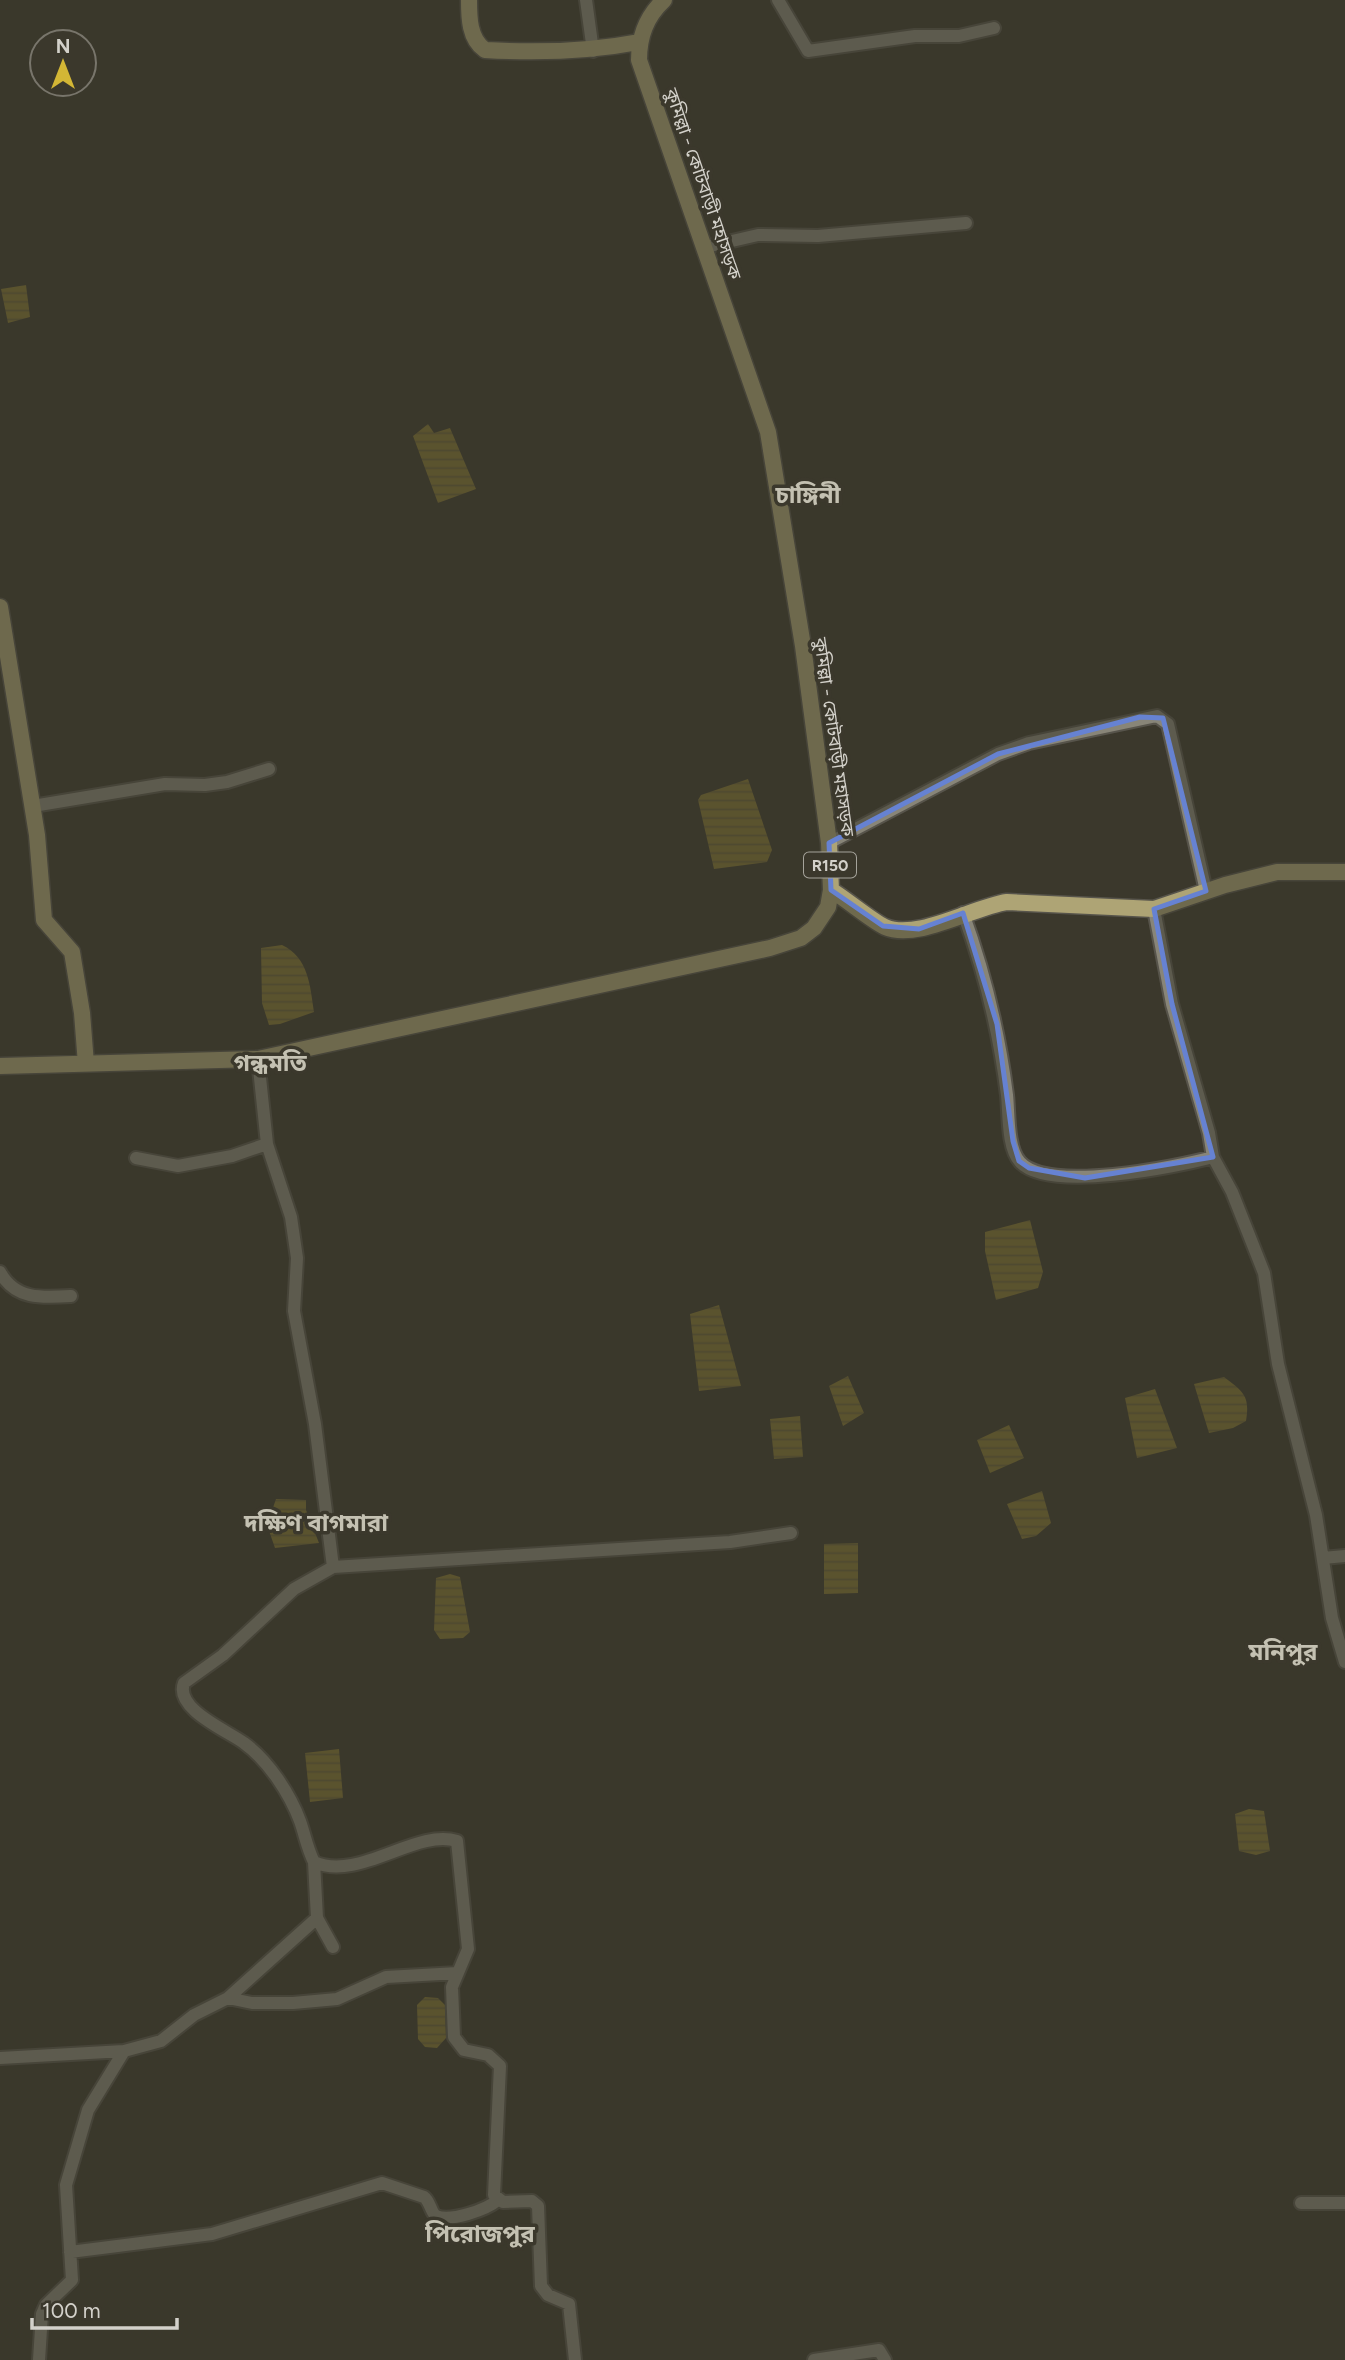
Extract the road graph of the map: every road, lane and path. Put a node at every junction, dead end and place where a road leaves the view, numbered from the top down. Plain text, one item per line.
1 (469, 0) edge
2 (586, 0) edge
3 (664, 0) edge
4 (778, 0) edge
5 (994, 28) dead end
6 (639, 42) junction
7 (593, 51) junction
8 (966, 223) dead end
9 (706, 247) junction
10 (0, 607) edge
11 (270, 769) dead end
12 (33, 806) junction
13 (829, 843) junction
14 (1345, 872) edge
15 (831, 890) junction
16 (1206, 891) junction
17 (1154, 909) junction
18 (963, 913) junction
19 (258, 1059) junction
20 (86, 1064) junction
21 (0, 1066) edge
22 (267, 1144) junction
23 (1213, 1157) junction
24 (136, 1158) dead end
25 (0, 1272) edge
26 (71, 1296) dead end
27 (791, 1533) dead end
28 (1345, 1556) edge
29 (1324, 1558) junction
30 (333, 1567) junction
31 (1345, 1662) edge
32 (314, 1862) junction
33 (317, 1918) junction
34 (333, 1947) dead end
35 (458, 1973) junction
36 (228, 1998) junction
37 (124, 2051) junction
38 (0, 2058) edge
39 (498, 2200) junction
40 (1301, 2203) dead end
41 (1345, 2203) edge
42 (70, 2252) junction
43 (39, 2360) edge
44 (575, 2360) edge
45 (814, 2360) edge
46 (885, 2360) edge

1 - 7 main road
2 - 7 street
3 - 6 main road
4 - 5 street
6 - 7 main road
6 - 9 main road, কুমিল্লা - কোটবাড়ী মহাসড়ক / R150
8 - 9 street
9 - 13 main road, কুমিল্লা - কোটবাড়ী মহাসড়ক / R150
10 - 12 main road
11 - 12 street
12 - 20 main road
13 - 15 main road, কুমিল্লা - কোটবাড়ী মহাসড়ক / R150
13 - 16 street
14 - 16 main road
15 - 18 main road
15 - 19 main road, কুমিল্লা - কোটবাড়ী মহাসড়ক / R150
16 - 17 main road
17 - 18 main road
17 - 23 street
18 - 23 street
19 - 20 main road, কুমিল্লা - কোটবাড়ী মহাসড়ক / R150
19 - 22 street
20 - 21 main road, কুমিল্লা - কোটবাড়ী মহাসড়ক / R150
22 - 24 street
22 - 30 street
23 - 29 street
25 - 26 street
27 - 30 street
28 - 29 street
29 - 31 street
30 - 32 street
32 - 33 street
32 - 35 street
33 - 34 street
33 - 36 street
35 - 36 street
35 - 39 street
36 - 37 street
37 - 38 street
37 - 42 street
39 - 42 street
39 - 44 street
40 - 41 street
42 - 43 street
45 - 46 street

